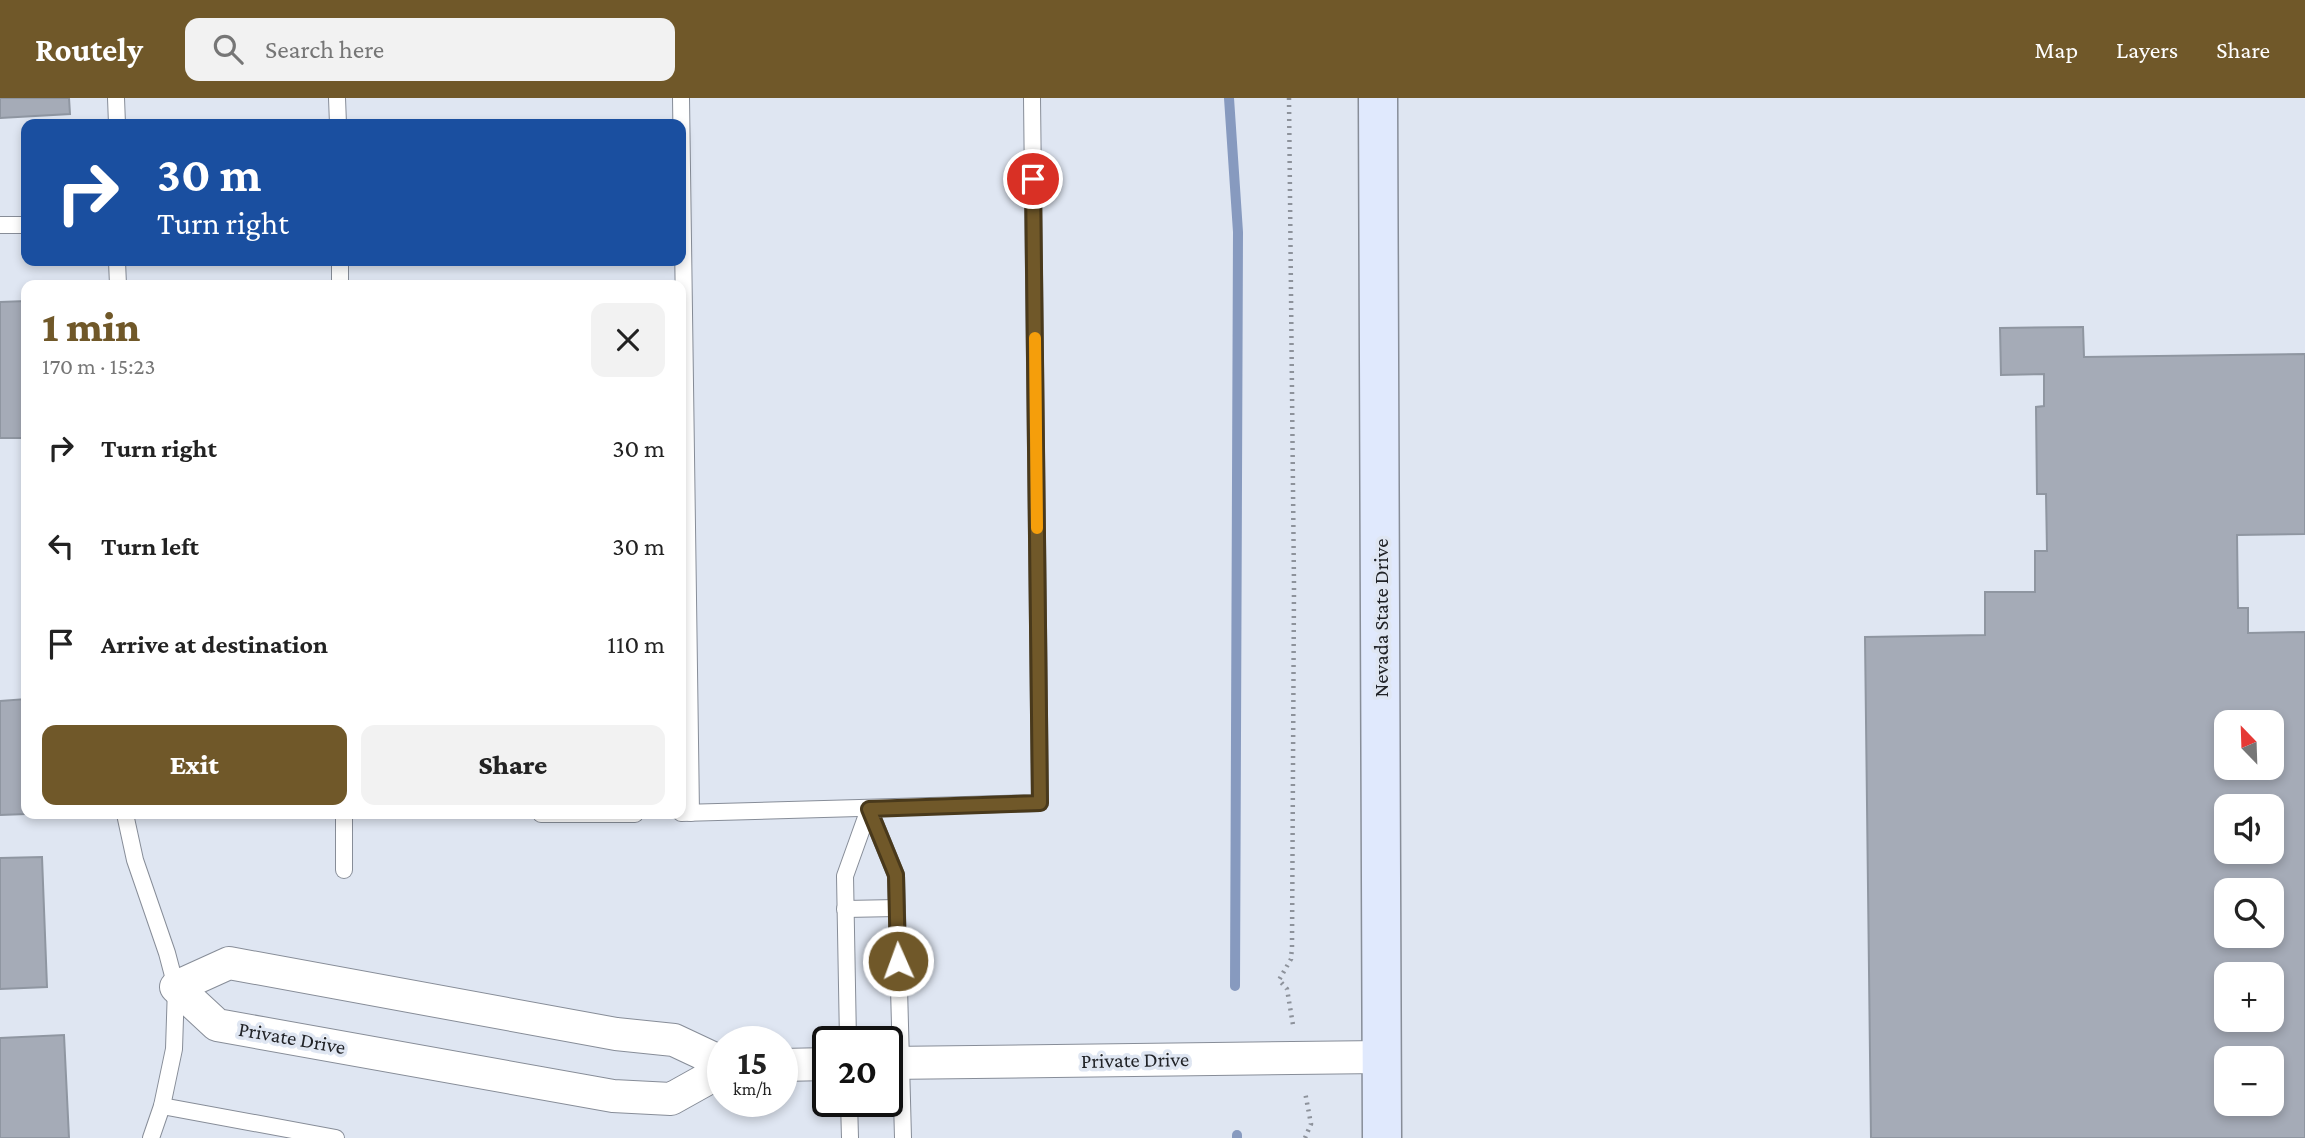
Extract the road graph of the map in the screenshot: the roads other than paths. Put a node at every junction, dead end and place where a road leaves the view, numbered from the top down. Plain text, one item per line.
1 (116, 98) edge
2 (337, 98) edge
3 (681, 98) edge
4 (1032, 98) edge
5 (1378, 98) edge
6 (117, 119) edge
7 (338, 119) edge
8 (681, 119) edge
9 (0, 225) edge
10 (21, 225) edge
11 (869, 809) junction
12 (686, 813) edge
13 (126, 819) edge
14 (344, 819) edge
15 (344, 870) dead end
16 (897, 908) junction
17 (845, 909) junction
18 (176, 987) junction
19 (848, 1026) edge
20 (895, 1026) edge
21 (707, 1055) edge
22 (1382, 1056) junction
23 (903, 1063) edge
24 (707, 1079) edge
25 (162, 1106) junction
26 (849, 1117) edge
27 (900, 1117) edge
28 (151, 1138) edge
29 (336, 1138) edge
30 (850, 1138) edge
31 (903, 1138) edge
32 (1382, 1138) edge

1 - 6 lane
2 - 7 lane
3 - 8 lane
4 - 11 lane
5 - 22 street, Nevada State Drive
9 - 10 lane
11 - 12 lane
11 - 16 lane
11 - 17 lane
13 - 18 lane
14 - 15 lane
16 - 17 lane
16 - 20 lane
17 - 19 lane
18 - 21 street
18 - 24 street, Private Drive
18 - 25 lane
22 - 23 street, Private Drive
22 - 32 street, Nevada State Drive
25 - 28 lane
25 - 29 lane
26 - 30 lane
27 - 31 lane

